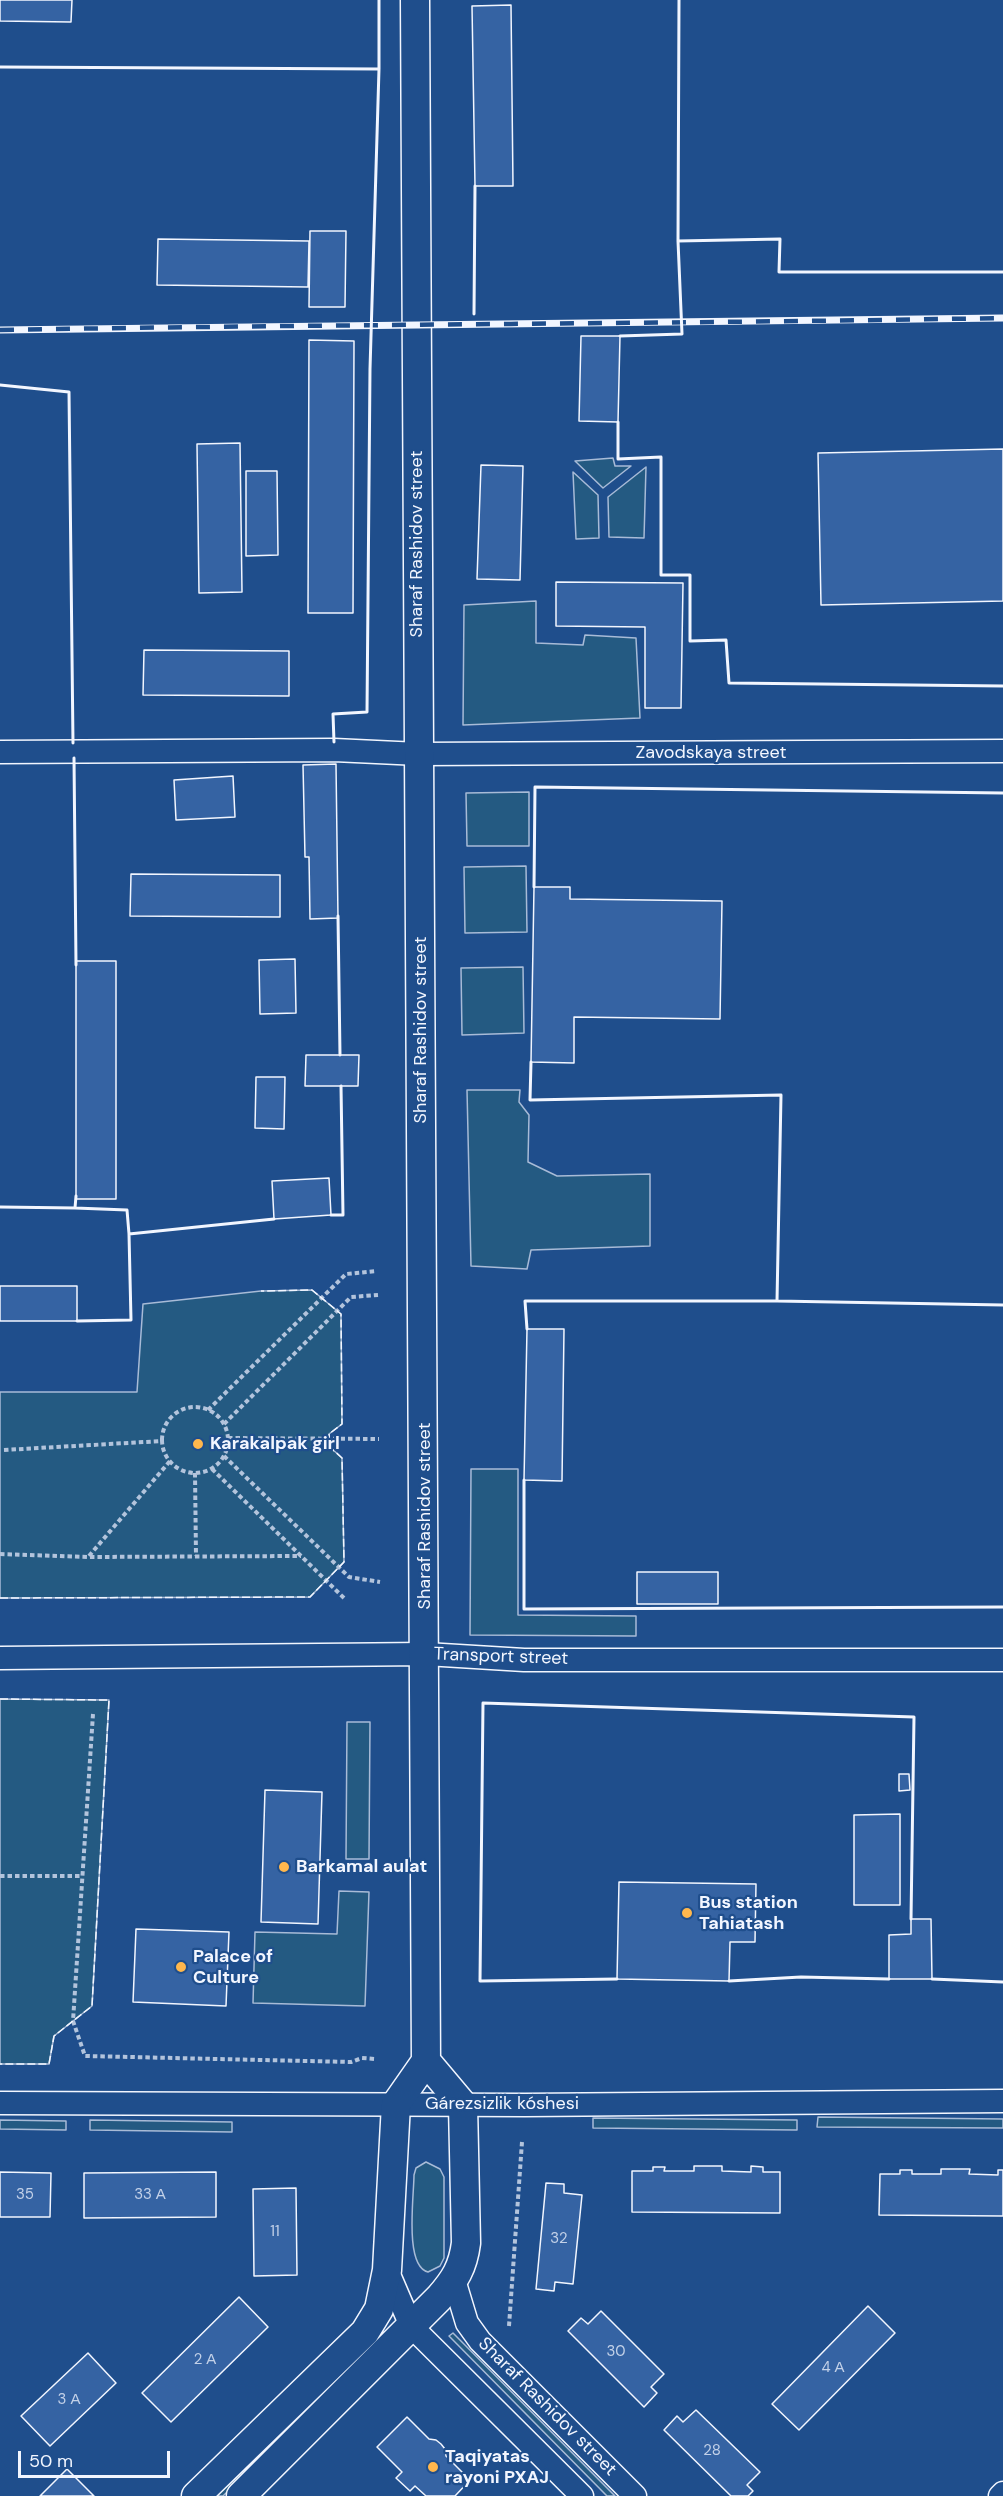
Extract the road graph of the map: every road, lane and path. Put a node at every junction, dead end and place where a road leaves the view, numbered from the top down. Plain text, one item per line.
1 (414, 0) edge
2 (1003, 751) edge
3 (0, 752) edge
4 (419, 754) junction
5 (377, 1271) dead end
6 (378, 1295) dead end
7 (208, 1410) junction
8 (224, 1424) junction
9 (228, 1438) junction
10 (379, 1439) dead end
11 (162, 1441) junction
12 (4, 1450) dead end
13 (224, 1456) junction
14 (170, 1461) junction
15 (212, 1469) junction
16 (195, 1473) junction
17 (0, 1554) edge
18 (196, 1556) junction
19 (301, 1556) junction
20 (88, 1557) junction
21 (380, 1582) dead end
22 (344, 1598) dead end
23 (426, 1654) junction
24 (0, 1658) edge
25 (1003, 1660) edge
26 (93, 1714) dead end
27 (0, 1876) edge
28 (82, 1876) junction
29 (375, 2059) dead end
30 (426, 2061) junction
31 (1003, 2101) edge
32 (0, 2103) edge
33 (396, 2104) junction
34 (463, 2105) junction
35 (522, 2142) dead end
36 (387, 2270) junction
37 (454, 2280) junction
38 (411, 2326) junction
39 (509, 2326) dead end
40 (196, 2496) edge
41 (241, 2496) edge
42 (582, 2496) edge
43 (634, 2496) edge

1 - 4 main road, Sharaf Rashidov street
2 - 4 street, Zavodskaya street
3 - 4 street, Zavodskaya street
4 - 23 main road, Sharaf Rashidov street
5 - 7 path
6 - 8 path
7 - 8 path
7 - 11 path
8 - 9 path
9 - 10 path
9 - 13 path
11 - 12 path
11 - 14 path
13 - 15 path
13 - 21 path
14 - 16 path
14 - 20 path
15 - 16 path
15 - 19 path
16 - 18 path
17 - 20 path
18 - 19 path
18 - 20 path
19 - 22 path
23 - 24 street, Transport street
23 - 25 street, Transport street
23 - 30 main road, Sharaf Rashidov street
26 - 28 path
27 - 28 path
28 - 29 path
30 - 33 main road
30 - 34 main road
31 - 34 street, Gárezsizlik kóshesi
32 - 33 street, Gárezsizlik kóshesi
33 - 34 street, Gárezsizlik kóshesi
33 - 36 main road
34 - 37 main road
35 - 39 path
36 - 38 street
36 - 40 main road
37 - 38 main road
37 - 43 street, Sharaf Rashidov street
38 - 41 main road
38 - 42 street

